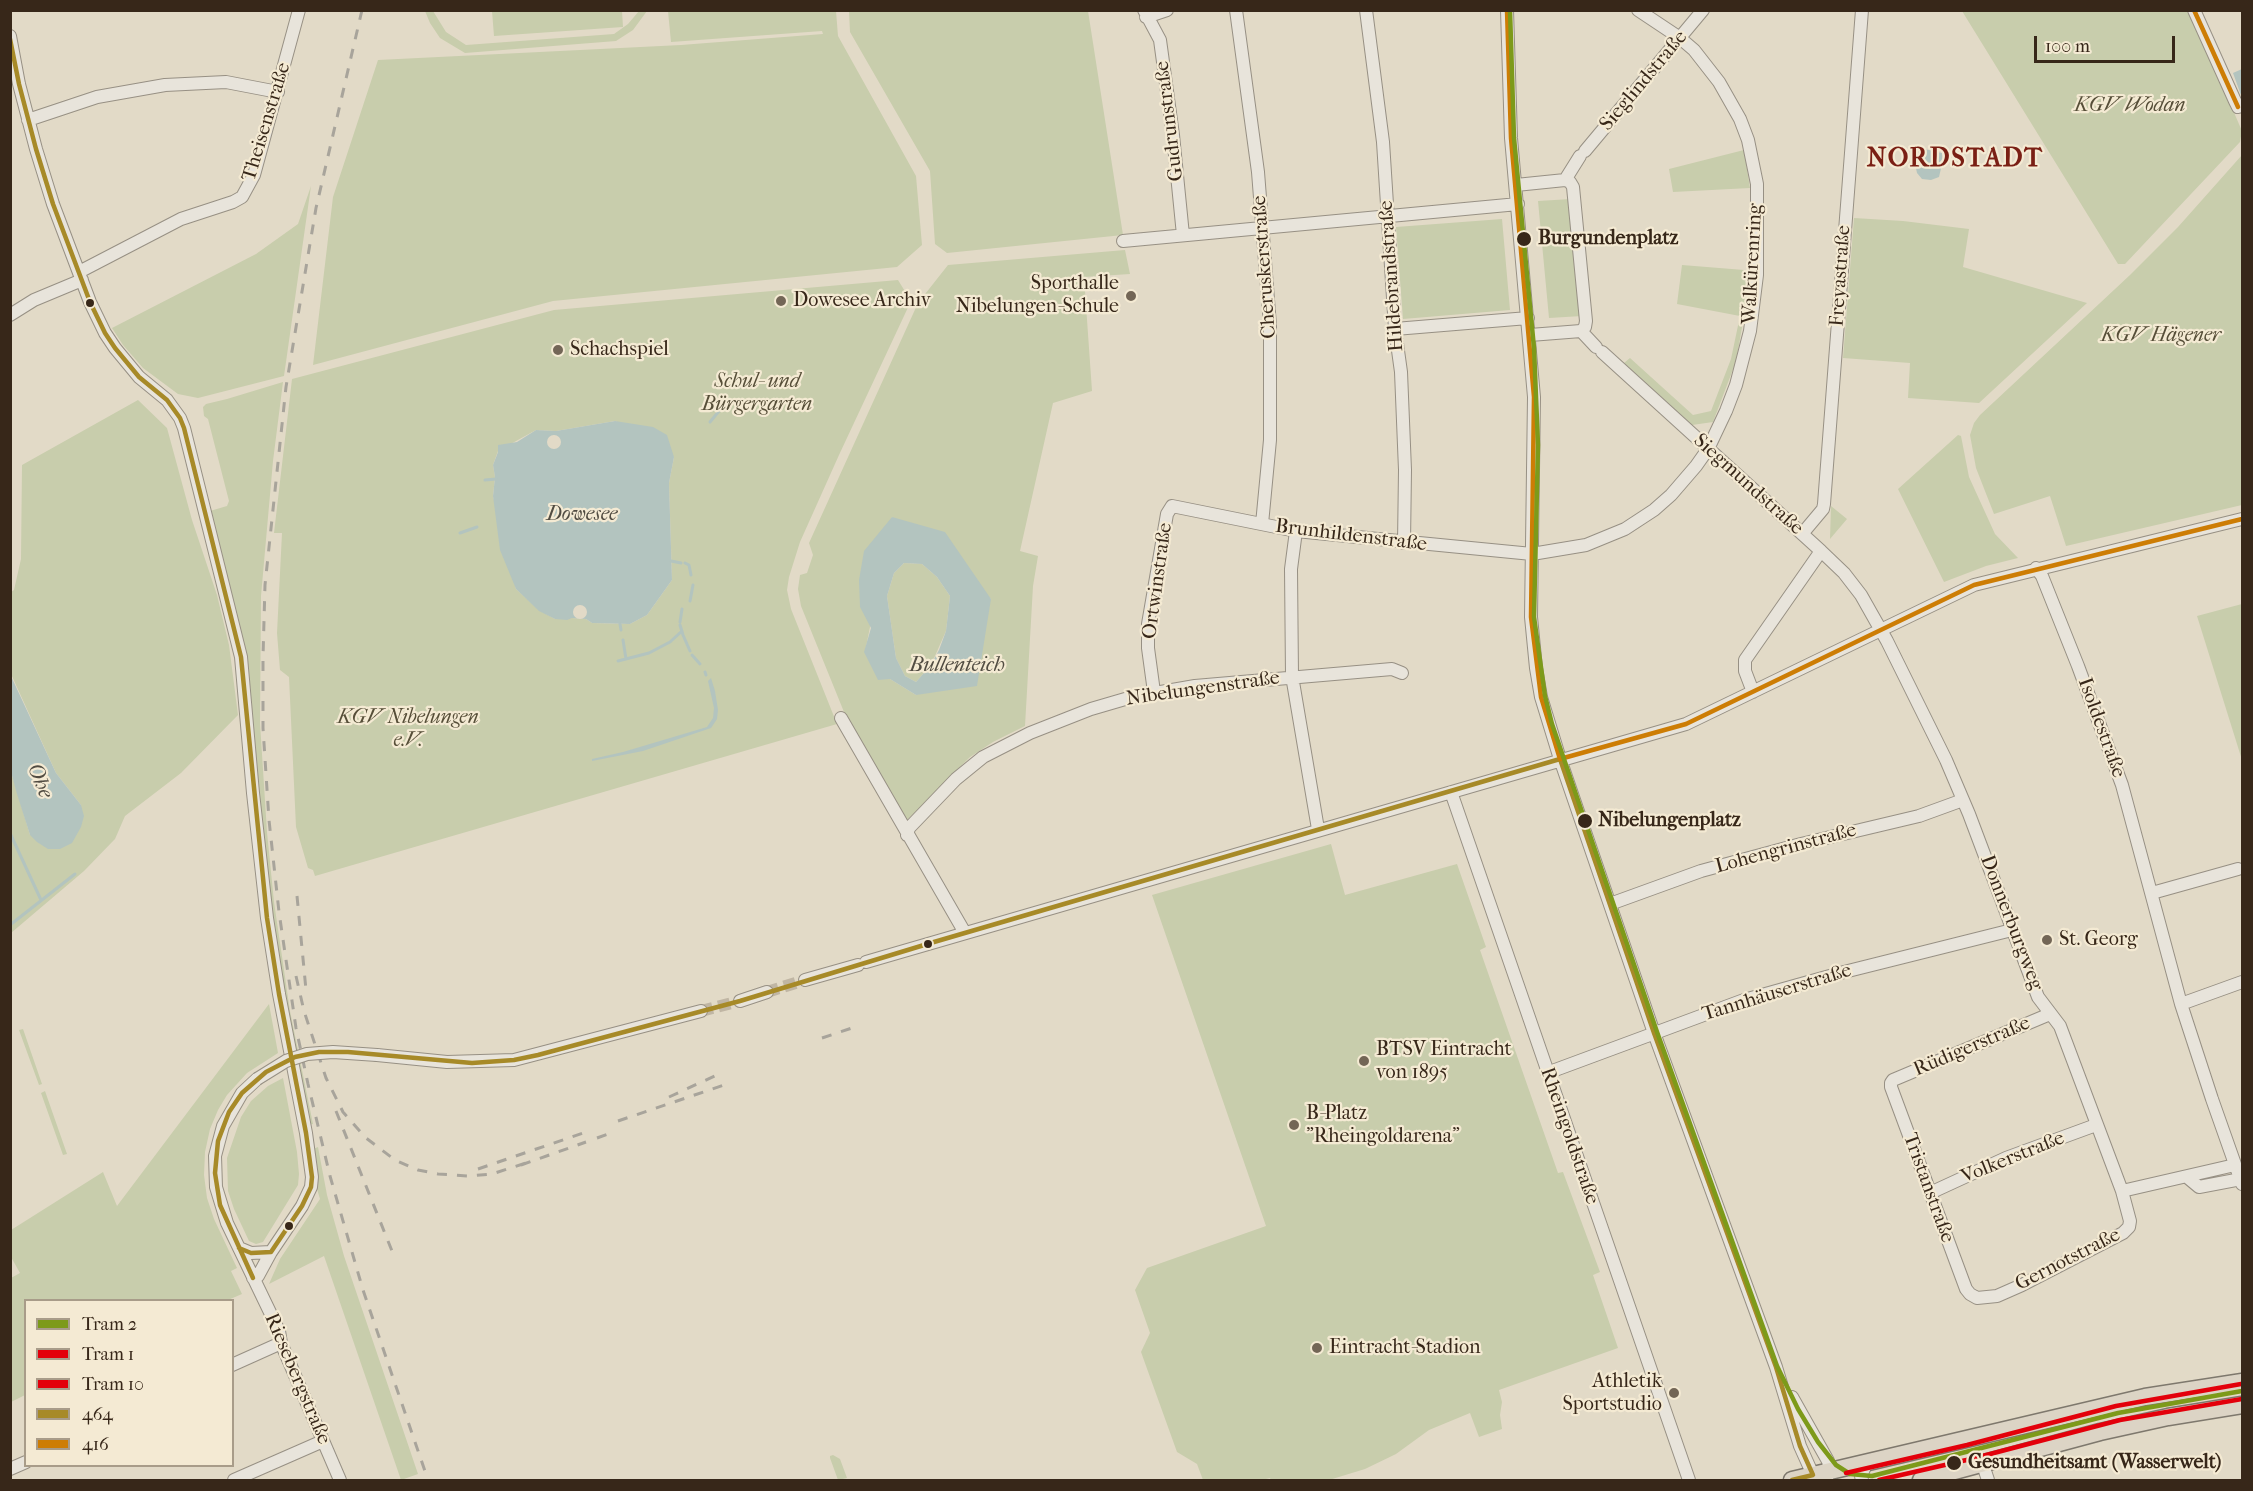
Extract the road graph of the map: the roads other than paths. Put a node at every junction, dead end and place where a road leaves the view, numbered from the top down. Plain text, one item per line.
1 (299, 10) edge
2 (1167, 10) edge
3 (1236, 10) edge
4 (1366, 10) edge
5 (1507, 10) edge
6 (1638, 10) edge
7 (1703, 10) edge
8 (1862, 10) edge
9 (2194, 10) edge
10 (1145, 14) edge
11 (10, 36) edge
12 (1680, 38) junction
13 (278, 92) junction
14 (2240, 106) edge
15 (28, 120) junction
16 (1565, 180) junction
17 (1516, 185) junction
18 (1518, 204) junction
19 (1388, 216) junction
20 (1263, 228) junction
21 (1183, 235) junction
22 (1123, 241) dead end
23 (80, 276) junction
24 (10, 315) edge
25 (1528, 318) junction
26 (1395, 329) junction
27 (1581, 331) junction
28 (1530, 335) junction
29 (1708, 449) junction
30 (1172, 506) joint
31 (2242, 519) edge
32 (1262, 524) junction
33 (1296, 531) junction
34 (1802, 534) junction
35 (1404, 543) junction
36 (1821, 551) junction
37 (1532, 554) junction
38 (2036, 568) junction
39 (1881, 629) junction
40 (1402, 673) dead end
41 (1292, 676) junction
42 (1154, 692) junction
43 (1753, 692) junction
44 (841, 718) dead end
45 (1560, 759) junction
46 (1451, 792) junction
47 (1963, 800) junction
48 (1318, 829) junction
49 (907, 835) junction
50 (2238, 869) dead end
51 (2152, 893) junction
52 (1610, 904) junction
53 (2012, 930) junction
54 (965, 933) junction
55 (805, 981) tunnel mouth
56 (2242, 982) edge
57 (767, 992) tunnel mouth
58 (740, 1001) tunnel mouth
59 (2181, 1004) junction
60 (701, 1011) tunnel mouth
61 (2050, 1014) junction
62 (1654, 1033) junction
63 (1547, 1073) junction
64 (1893, 1080) joint
65 (2096, 1125) junction
66 (2235, 1165) junction
67 (2187, 1177) junction
68 (2242, 1181) edge
69 (2122, 1191) junction
70 (1930, 1193) junction
71 (239, 1248) junction
72 (271, 1252) junction
73 (248, 1265) junction
74 (254, 1278) junction
75 (1970, 1294) joint
76 (281, 1343) junction
77 (234, 1364) edge
78 (2242, 1382) edge
79 (2242, 1405) edge
80 (1799, 1422) junction
81 (323, 1441) junction
82 (1867, 1462) junction
83 (24, 1463) edge
84 (10, 1469) edge
85 (1985, 1473) edge
86 (1822, 1477) edge
87 (234, 1480) edge
88 (340, 1480) edge
89 (1689, 1480) edge
90 (1792, 1480) edge
91 (1862, 1480) edge
92 (1921, 1480) edge

1 - 13 street, Theisenstraße
2 - 10 street
3 - 20 street, Cheruskerstraße
4 - 19 street, Hildebrandstraße
5 - 17 street
6 - 12 street, Walkürenring
7 - 12 street, Sieglindstraße
8 - 34 street, Freyastraße
9 - 14 street
10 - 21 street, Gudrunstraße
11 - 15 street
12 - 16 street, Sieglindstraße
12 - 29 street, Walkürenring
13 - 15 street
13 - 23 street, Theisenstraße
15 - 23 street
16 - 17 street
16 - 27 street
17 - 18 street
18 - 19 street
18 - 25 street
19 - 20 street
19 - 26 street, Hildebrandstraße
20 - 21 street
20 - 32 street, Cheruskerstraße
21 - 22 street
23 - 24 street
23 - 72 street
25 - 26 street
25 - 28 street
26 - 35 street, Hildebrandstraße
27 - 28 street
27 - 29 street, Siegmundstraße
28 - 37 street
29 - 34 street, Siegmundstraße
29 - 37 street, Walkürenring
30 - 32 street, Brunhildenstraße
30 - 42 street, Ortwinstraße
31 - 38 street
32 - 33 street, Brunhildenstraße
33 - 35 street, Brunhildenstraße
33 - 41 street
34 - 36 street, Siegmundstraße
35 - 37 street, Brunhildenstraße
36 - 39 street, Siegmundstraße
36 - 43 street
37 - 45 street
38 - 39 street
38 - 51 street, Isoldestraße
39 - 43 street
39 - 47 street, Donnerburgweg
40 - 41 street, Nibelungenstraße
41 - 42 street, Nibelungenstraße
41 - 48 street
42 - 49 street, Nibelungenstraße
43 - 45 street
44 - 49 street
45 - 46 street
45 - 52 street
46 - 48 street
46 - 63 street, Rheingoldstraße
47 - 52 street, Lohengrinstraße
47 - 53 street, Donnerburgweg
48 - 54 street
49 - 54 street
50 - 51 street
51 - 59 street, Isoldestraße
52 - 62 street
53 - 61 street, Donnerburgweg
53 - 62 street, Tannhäuserstraße
54 - 55 street
56 - 59 street
57 - 58 street
59 - 66 street, Isoldestraße
60 - 71 street, Riesebergstraße, bridge
61 - 64 street, Rüdigerstraße
61 - 65 street, Donnerburgweg
62 - 63 street, Tannhäuserstraße
62 - 80 street
63 - 89 street, Rheingoldstraße
64 - 70 street, Tristanstraße
65 - 69 street, Donnerburgweg
65 - 70 street, Volkerstraße
66 - 67 street
66 - 68 street, Isoldestraße
67 - 68 street
67 - 69 street
69 - 75 street, Gernotstraße
70 - 75 street, Tristanstraße
71 - 72 street
71 - 73 street, Riesebergstraße
72 - 73 street
72 - 74 street
73 - 74 street, Riesebergstraße
74 - 76 street, Riesebergstraße
76 - 77 street
76 - 81 street, Riesebergstraße
78 - 82 main road
79 - 85 main road
80 - 86 street
80 - 86 street
81 - 87 street
81 - 88 street, Riesebergstraße
82 - 86 main road
82 - 91 street
83 - 84 street
85 - 92 main road
86 - 90 main road

